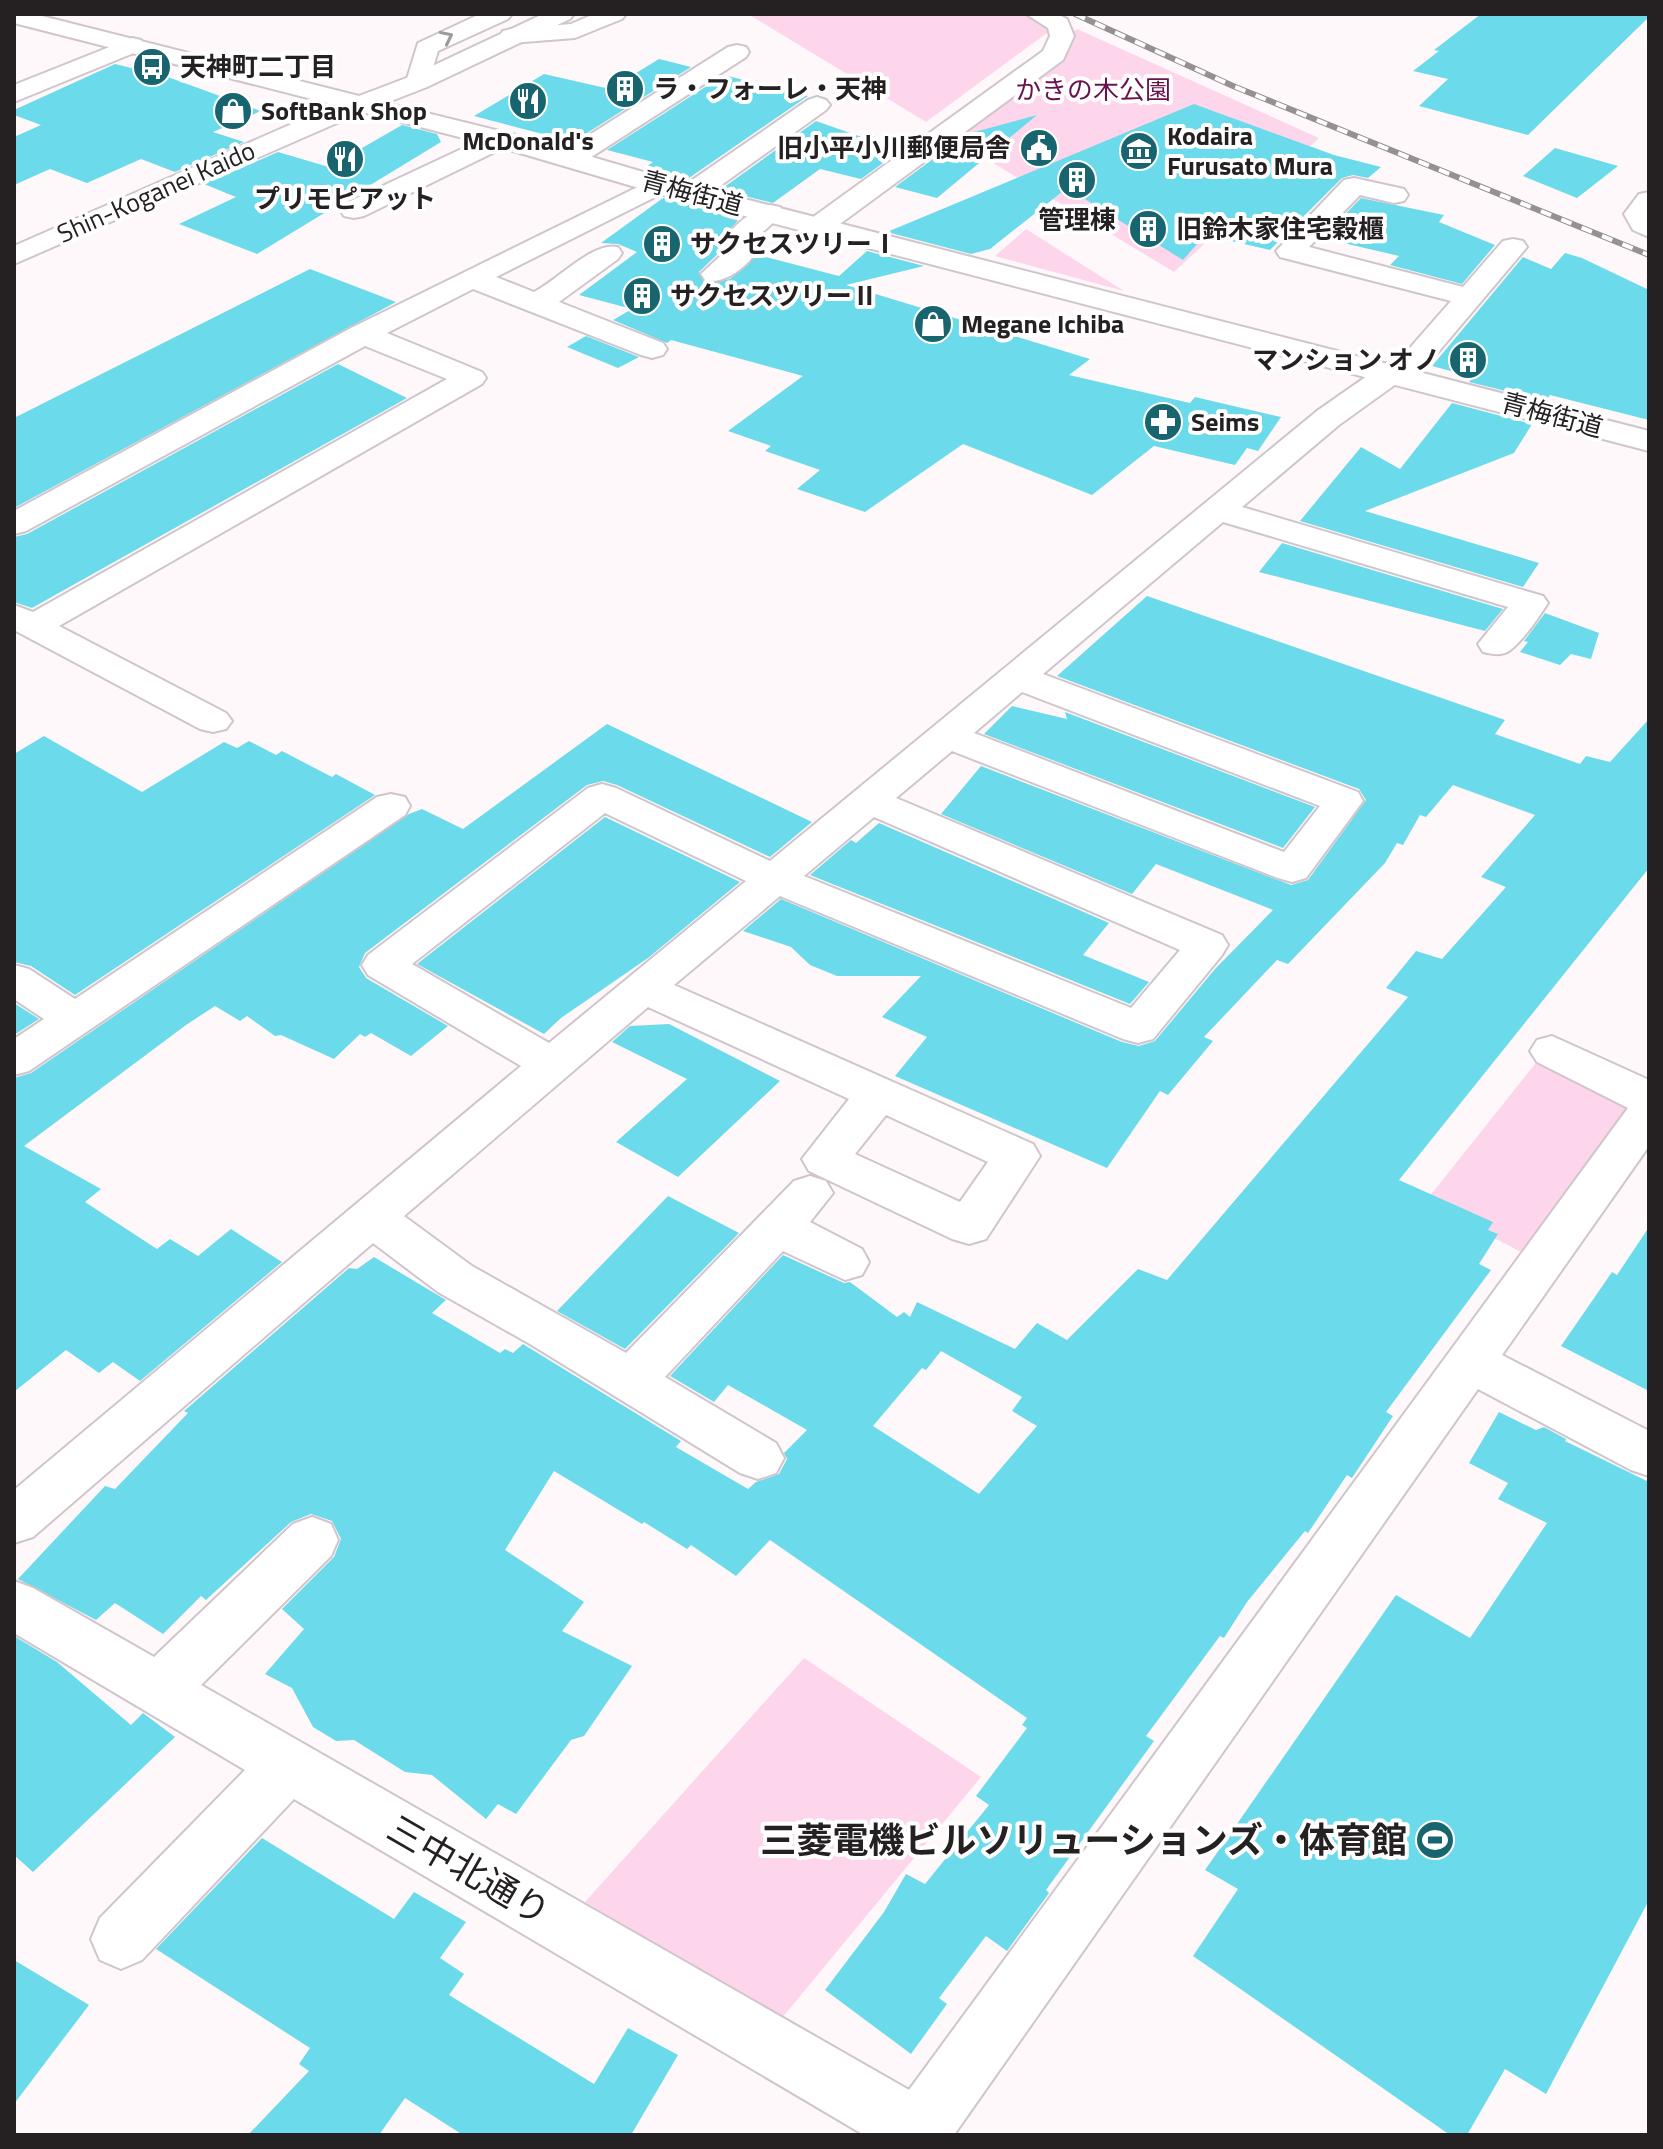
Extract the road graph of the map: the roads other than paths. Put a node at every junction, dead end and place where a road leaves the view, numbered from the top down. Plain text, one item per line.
1 (562, 14) edge
2 (614, 14) edge
3 (1038, 14) edge
4 (14, 16) edge
5 (506, 25) edge
6 (132, 45) junction
7 (737, 52) dead end
8 (14, 94) edge
9 (363, 104) junction
10 (817, 105) dead end
11 (500, 139) junction
12 (570, 159) junction
13 (658, 185) junction
14 (692, 193) junction
15 (1394, 195) dead end
16 (1649, 200) edge
17 (354, 210) dead end
18 (770, 213) junction
19 (819, 226) junction
20 (1649, 229) edge
21 (1513, 247) dead end
22 (608, 253) dead end
23 (14, 256) edge
24 (715, 274) dead end
25 (472, 278) junction
26 (1469, 297) junction
27 (535, 303) junction
28 (362, 334) junction
29 (652, 349) dead end
30 (1397, 374) junction
31 (1649, 441) edge
32 (1217, 510) junction
33 (14, 524) edge
34 (25, 621) edge
35 (1496, 644) dead end
36 (1016, 677) junction
37 (213, 721) dead end
38 (946, 735) junction
39 (868, 800) junction
40 (391, 806) dead end
41 (775, 879) junction
42 (14, 979) edge
43 (644, 988) junction
44 (75, 1019) junction
45 (1552, 1051) dead end
46 (14, 1060) edge
47 (552, 1064) junction
48 (878, 1094) dead end
49 (1649, 1099) edge
50 (1649, 1112) edge
51 (372, 1217) junction
52 (845, 1262) dead end
53 (1470, 1362) junction
54 (630, 1381) junction
55 (1649, 1455) edge
56 (758, 1458) dead end
57 (14, 1521) edge
58 (312, 1540) dead end
59 (14, 1605) edge
60 (159, 1689) junction
61 (288, 1765) junction
62 (121, 1939) dead end
63 (921, 2133) edge

1 - 5 street, Shin-Koganei Kaido
2 - 5 street
3 - 19 street
4 - 6 street, 青梅街道
5 - 9 street, Shin-Koganei Kaido
6 - 8 street
6 - 9 street, 青梅街道
7 - 12 street
9 - 11 street, 青梅街道
9 - 23 street, Shin-Koganei Kaido
10 - 14 street
11 - 12 street, 青梅街道
11 - 17 street
12 - 13 street, 青梅街道
13 - 14 street, 青梅街道
13 - 25 street
14 - 18 street, 青梅街道
15 - 26 street
16 - 20 street
18 - 19 street, 青梅街道
18 - 24 street
19 - 30 street, 青梅街道
21 - 26 street
22 - 27 street
25 - 27 street
25 - 28 street
26 - 30 street
27 - 29 street
28 - 33 street
28 - 34 street
30 - 31 street, 青梅街道
30 - 32 street
32 - 35 street
32 - 36 street
34 - 37 street
36 - 38 street
36 - 38 street
38 - 39 street
39 - 41 street
39 - 41 street
40 - 44 street
41 - 43 street
41 - 47 street
42 - 44 street
43 - 47 street
43 - 48 street
44 - 46 street
45 - 49 street
47 - 51 street
50 - 53 street
51 - 54 street
51 - 57 street
52 - 54 street
53 - 55 street
53 - 63 street
54 - 56 street
58 - 60 street
59 - 60 street, 三中北通り
60 - 61 street, 三中北通り
61 - 62 street
61 - 63 street, 三中北通り

